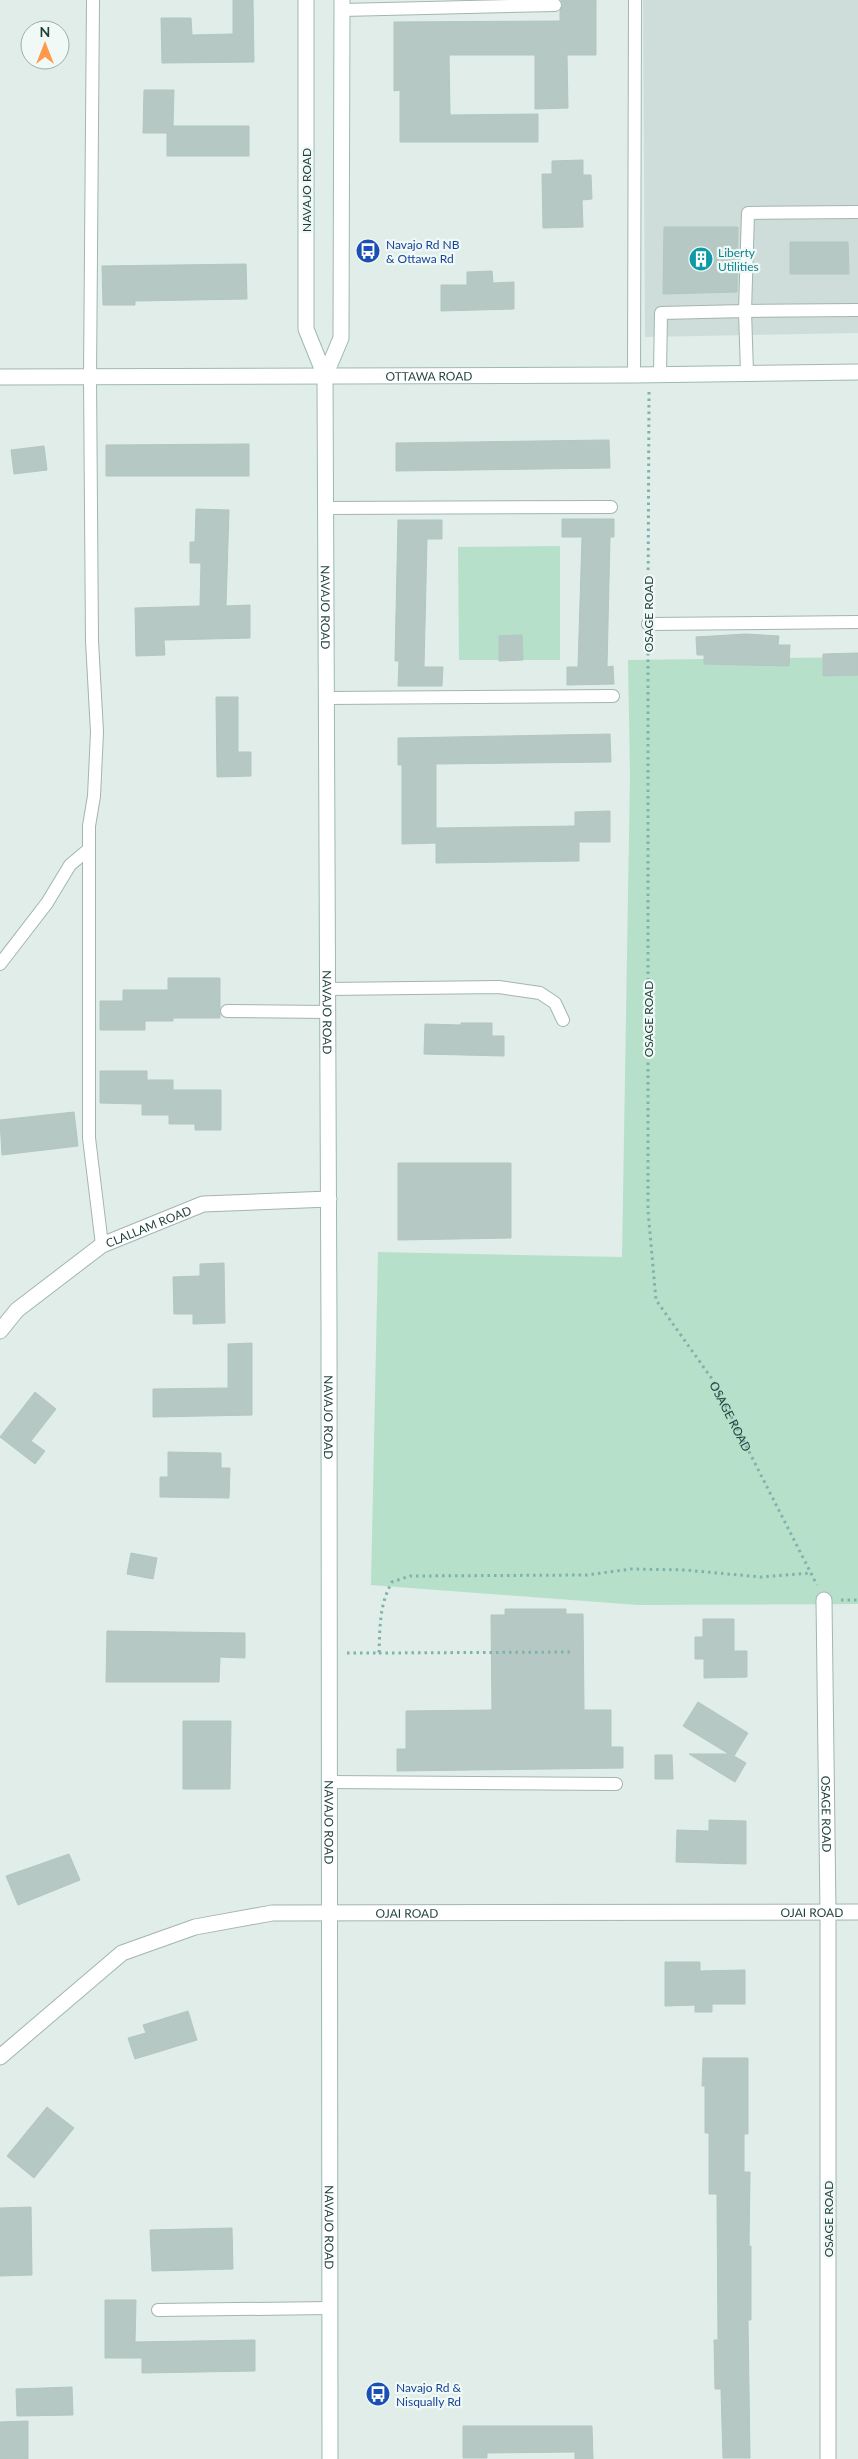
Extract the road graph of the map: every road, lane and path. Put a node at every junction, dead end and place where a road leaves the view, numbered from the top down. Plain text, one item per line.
1 (93, 0) edge
2 (306, 0) edge
3 (635, 0) edge
4 (342, 5) edge
5 (555, 5) dead end
6 (858, 212) edge
7 (858, 310) edge
8 (745, 311) junction
9 (858, 372) edge
10 (747, 373) junction
11 (648, 375) junction
12 (325, 376) junction
13 (0, 377) edge
14 (90, 377) junction
15 (611, 507) dead end
16 (326, 508) junction
17 (858, 622) edge
18 (648, 624) junction
19 (613, 696) dead end
20 (327, 698) junction
21 (88, 849) junction
22 (0, 964) edge
23 (328, 989) junction
24 (227, 1011) dead end
25 (328, 1012) junction
26 (563, 1020) dead end
27 (329, 1199) junction
28 (102, 1245) junction
29 (0, 1332) edge
30 (811, 1573) junction
31 (824, 1600) joint
32 (574, 1652) dead end
33 (329, 1653) junction
34 (379, 1654) junction
35 (329, 1782) junction
36 (616, 1784) dead end
37 (828, 1912) junction
38 (858, 1912) edge
39 (330, 1914) junction
40 (0, 2056) edge
41 (329, 2308) junction
42 (158, 2310) dead end
43 (330, 2459) edge
44 (828, 2459) edge

1 - 14 lane
2 - 12 street, NAVAJO ROAD
3 - 11 lane
4 - 5 lane
4 - 12 street, NAVAJO ROAD
6 - 8 lane
7 - 8 lane
8 - 10 lane
8 - 11 lane
9 - 10 street, OTTAWA ROAD
10 - 11 street, OTTAWA ROAD
11 - 12 street, OTTAWA ROAD
11 - 18 path, OSAGE ROAD
12 - 14 street, OTTAWA ROAD
12 - 16 street, NAVAJO ROAD
13 - 14 street, OTTAWA ROAD
14 - 21 lane
15 - 16 lane
16 - 20 street, NAVAJO ROAD
17 - 18 lane
18 - 30 path, OSAGE ROAD
19 - 20 lane
20 - 23 street, NAVAJO ROAD
21 - 22 lane
21 - 28 lane
23 - 25 street, NAVAJO ROAD
23 - 26 lane
24 - 25 lane
25 - 27 street, NAVAJO ROAD
27 - 28 street, CLALLAM ROAD
27 - 33 street, NAVAJO ROAD
28 - 29 street, CLALLAM ROAD
30 - 31 path, OSAGE ROAD
30 - 34 path
31 - 37 street, OSAGE ROAD
32 - 34 path
33 - 34 path
33 - 35 street, NAVAJO ROAD
35 - 36 lane
35 - 39 street, NAVAJO ROAD
37 - 38 street, OJAI ROAD
37 - 39 street, OJAI ROAD
37 - 44 street, OSAGE ROAD
39 - 40 street, OJAI ROAD
39 - 41 street, NAVAJO ROAD
41 - 42 lane
41 - 43 street, NAVAJO ROAD

